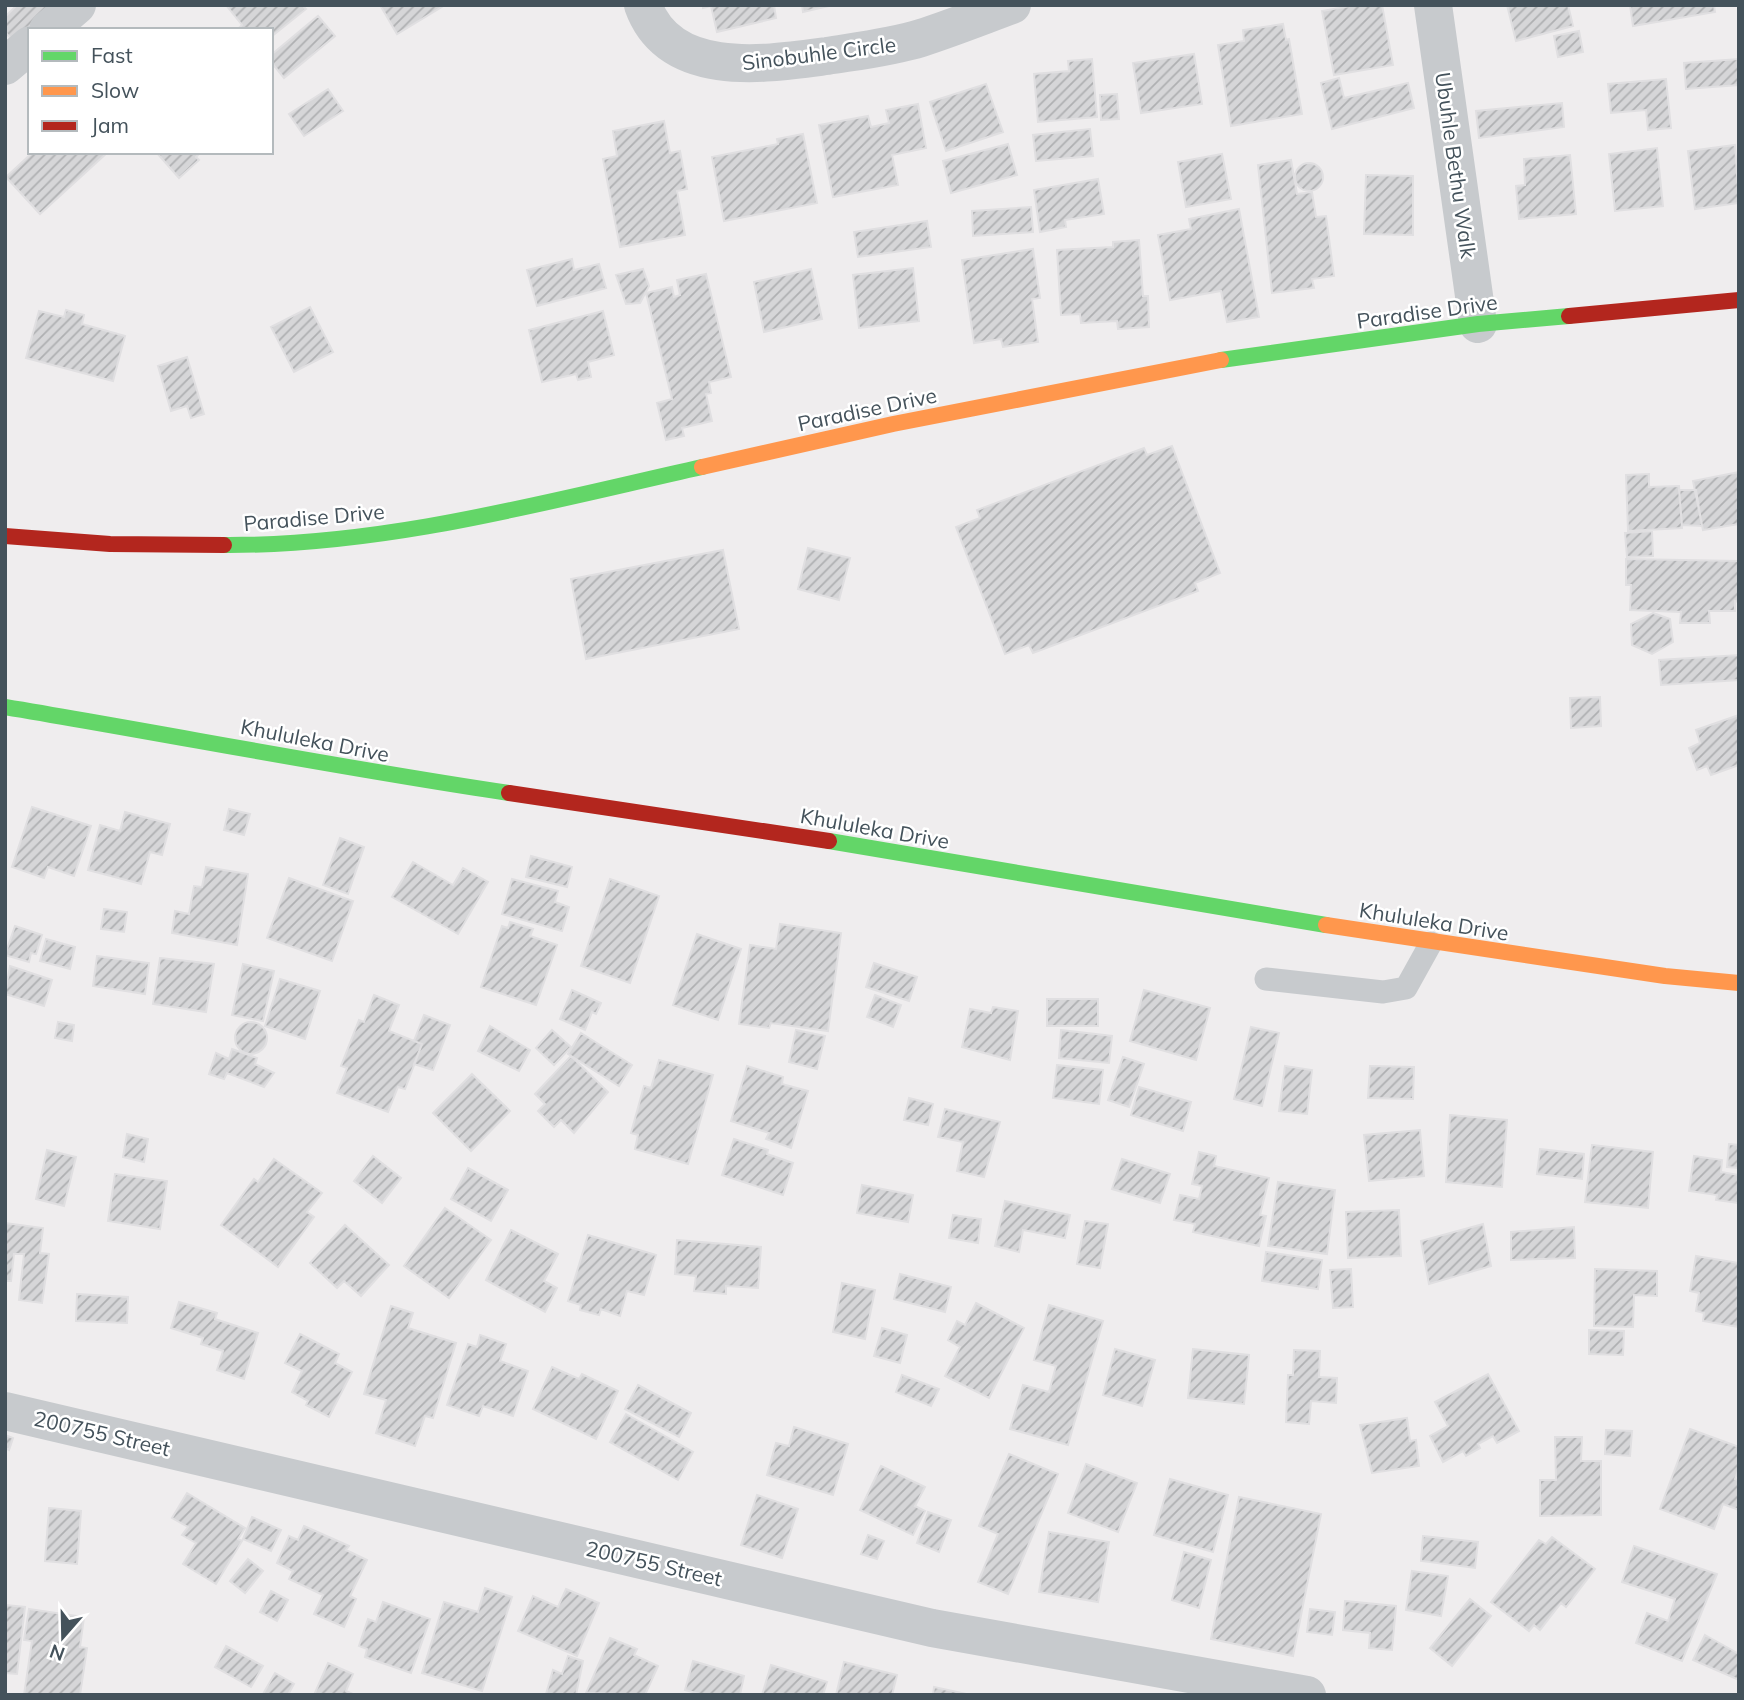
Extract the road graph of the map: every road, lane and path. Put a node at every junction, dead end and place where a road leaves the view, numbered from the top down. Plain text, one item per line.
1 (77, 5) edge
2 (643, 5) edge
3 (1012, 5) edge
4 (1433, 5) edge
5 (50, 28) edge
6 (28, 47) edge
7 (5, 66) edge
8 (1739, 300) edge
9 (1478, 324) junction
10 (5, 536) edge
11 (5, 707) edge
12 (1431, 943) junction
13 (1265, 978) dead end
14 (1739, 984) edge
15 (5, 1411) edge
16 (1307, 1695) edge

1 - 5 street
2 - 3 street, Sinobuhle Circle
4 - 9 street, Ubuhle Bethu Walk
6 - 7 street
8 - 9 street, Paradise Drive
9 - 10 street, Paradise Drive
11 - 12 street, Khululeka Drive
12 - 13 lane
12 - 14 street, Khululeka Drive
15 - 16 street, 200755 Street

